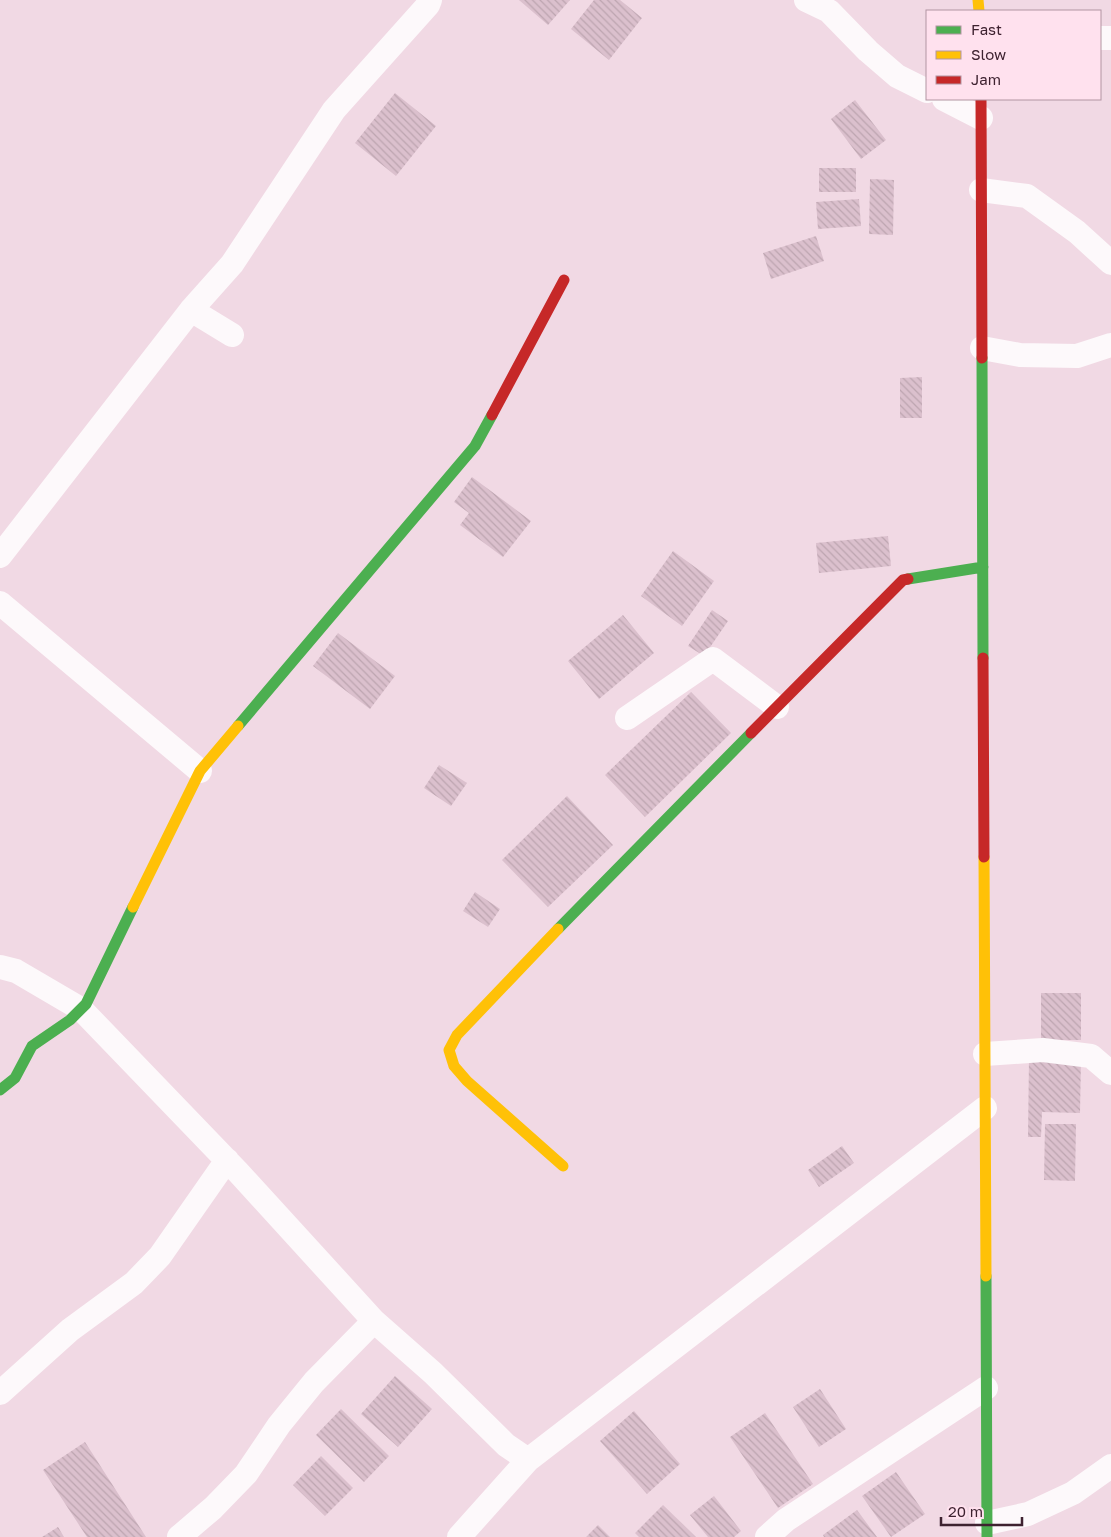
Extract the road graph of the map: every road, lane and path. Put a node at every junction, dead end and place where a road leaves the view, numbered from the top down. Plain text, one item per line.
1 (430, 0) edge
2 (806, 0) edge
3 (926, 90) edge
4 (946, 100) edge
5 (981, 109) edge
6 (981, 190) junction
7 (1111, 262) edge
8 (564, 280) dead end
9 (191, 310) junction
10 (232, 335) dead end
11 (1111, 345) edge
12 (982, 348) junction
13 (0, 556) edge
14 (983, 567) junction
15 (0, 603) edge
16 (777, 707) junction
17 (627, 718) dead end
18 (200, 771) junction
19 (0, 967) edge
20 (82, 1009) junction
21 (985, 1054) junction
22 (1111, 1072) edge
23 (0, 1090) edge
24 (985, 1108) junction
25 (227, 1160) junction
26 (563, 1166) dead end
27 (374, 1321) junction
28 (986, 1388) junction
29 (0, 1393) edge
30 (528, 1460) junction
31 (1111, 1466) edge
32 (987, 1530) edge
33 (179, 1537) edge
34 (458, 1537) edge
35 (767, 1537) edge

1 - 9 street
2 - 3 street
4 - 5 street
5 - 6 street
6 - 7 street
6 - 12 street
8 - 18 street
9 - 10 street
9 - 13 street
11 - 12 street
12 - 14 street
14 - 16 street
14 - 21 street
15 - 18 street
16 - 17 street
16 - 26 street
18 - 20 street
19 - 20 street
20 - 23 street
20 - 25 street
21 - 22 street
21 - 24 street
24 - 28 street
24 - 30 street
25 - 27 street
25 - 29 street
27 - 30 street
27 - 33 street
28 - 32 street
28 - 35 street
30 - 34 street
31 - 32 street

